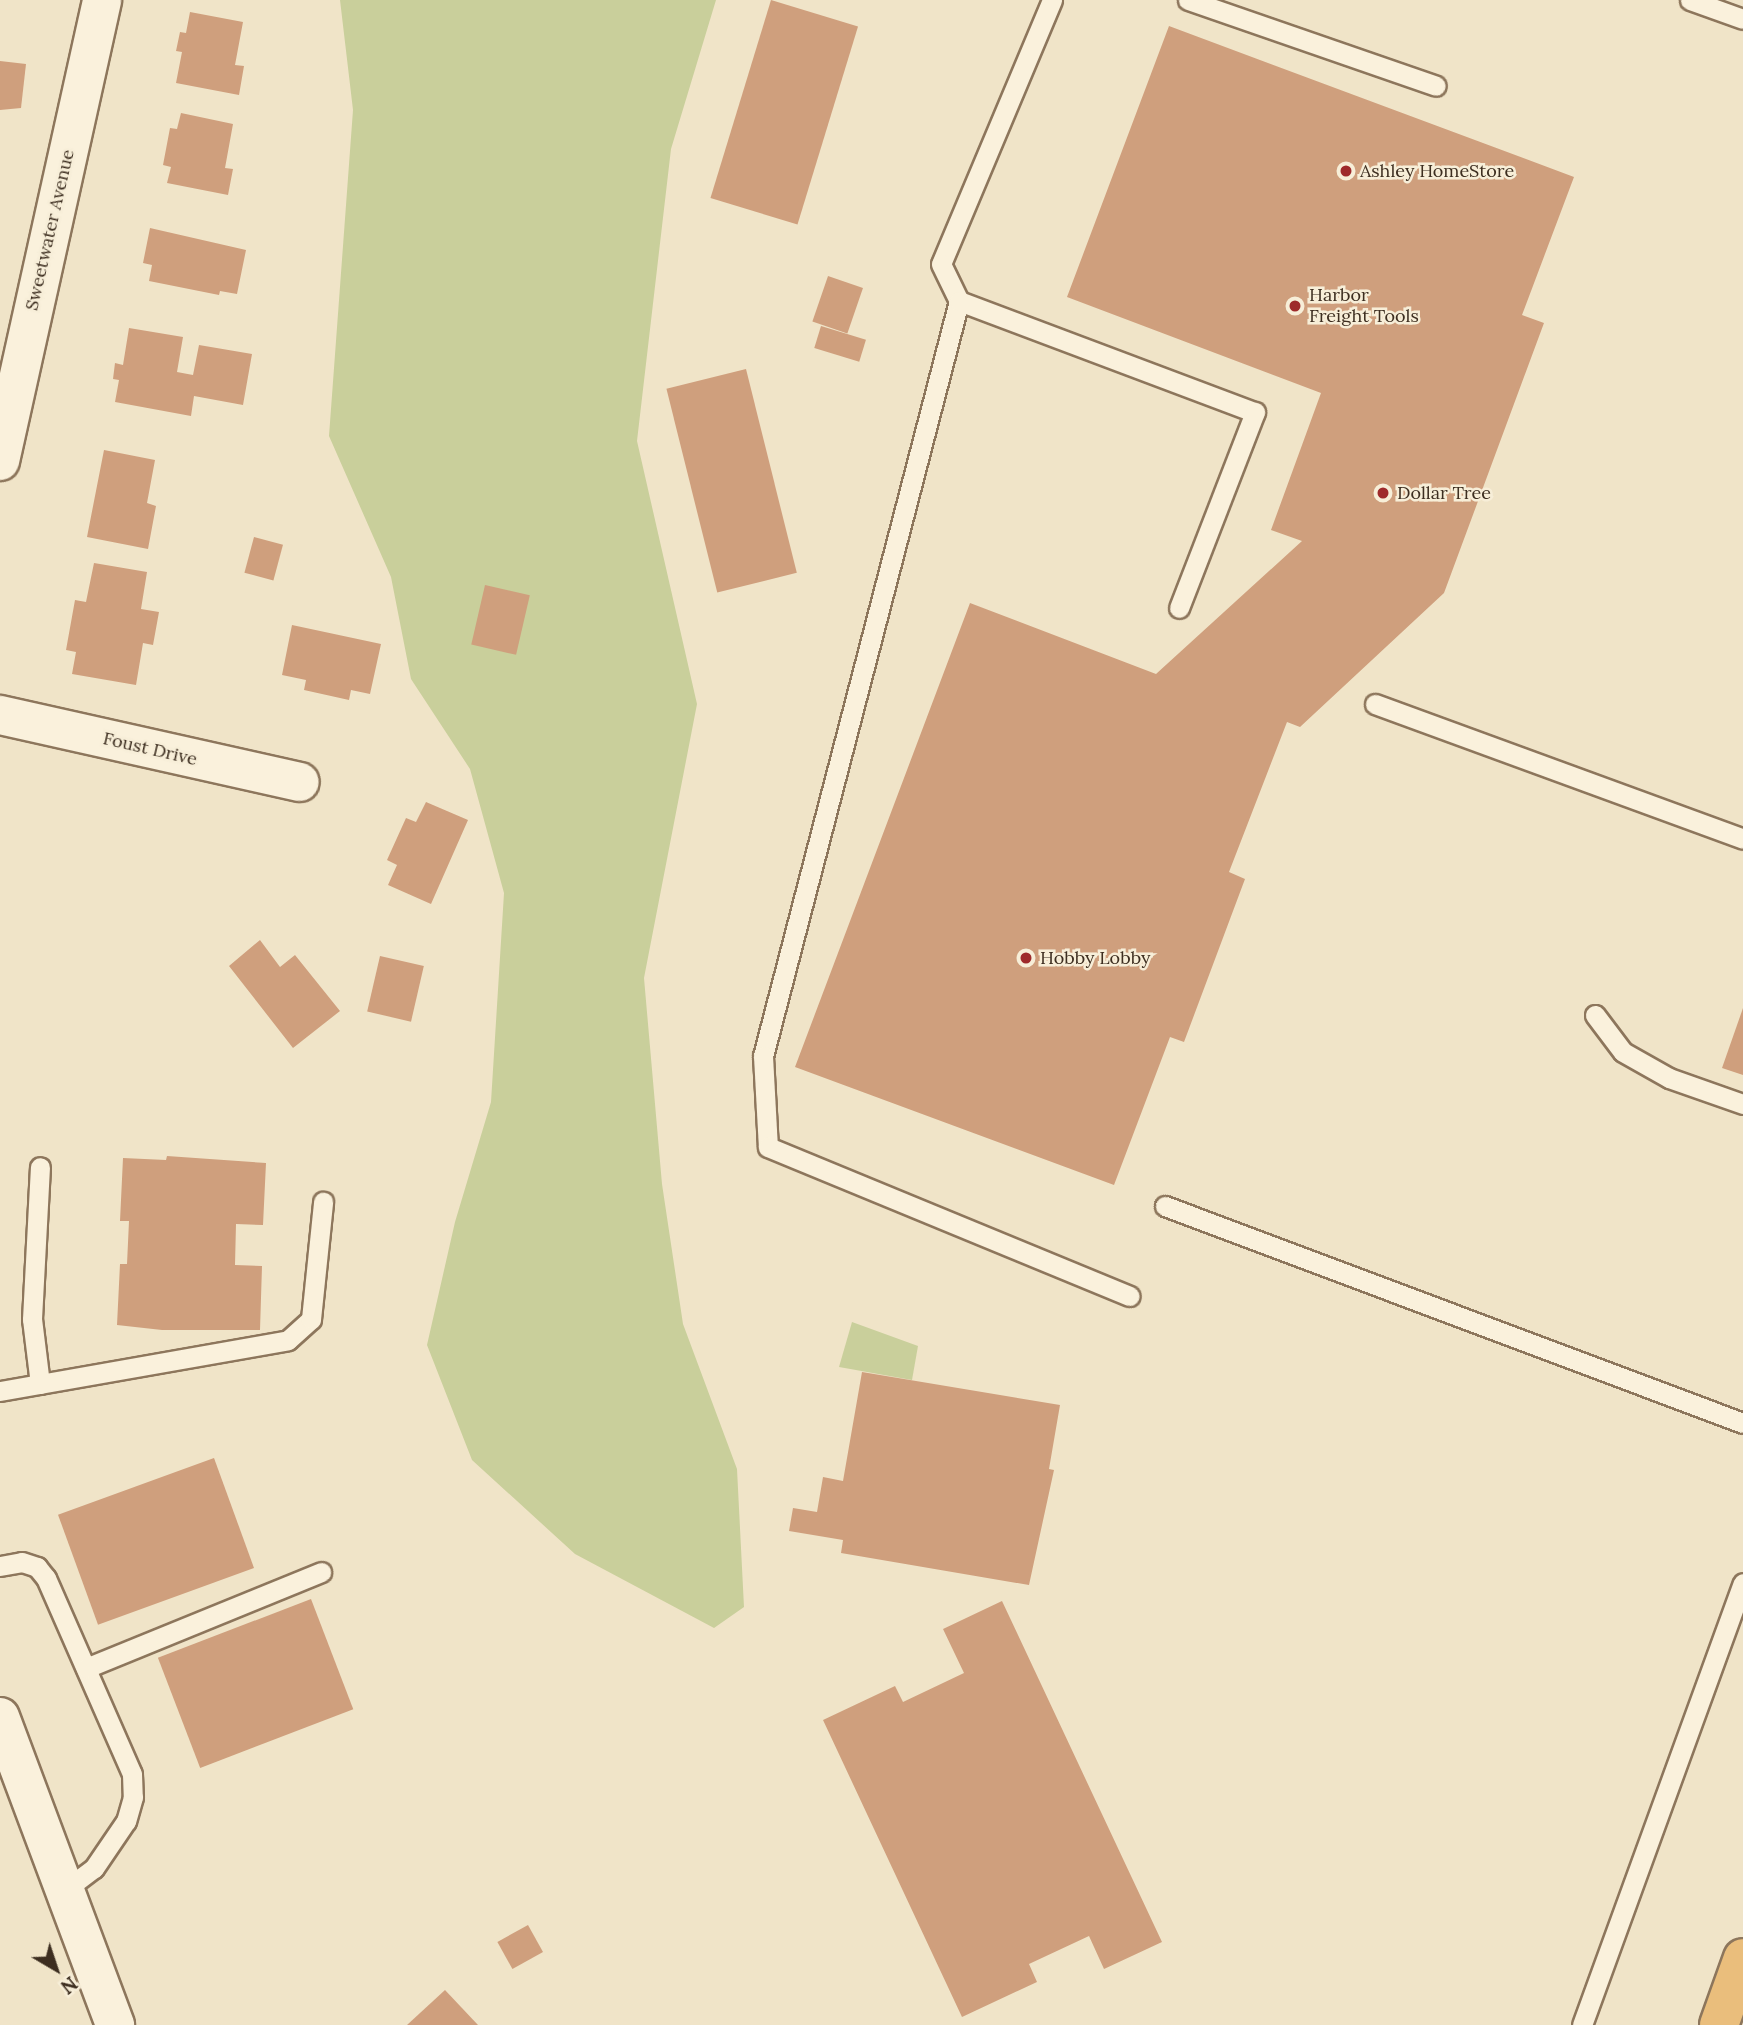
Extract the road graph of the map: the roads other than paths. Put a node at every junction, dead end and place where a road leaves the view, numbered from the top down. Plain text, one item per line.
1 (102, 0) edge
2 (1052, 0) edge
3 (1188, 0) edge
4 (1690, 0) edge
5 (1743, 19) edge
6 (1436, 86) dead end
7 (959, 301) junction
8 (0, 461) edge
9 (1179, 608) dead end
10 (1375, 704) dead end
11 (0, 715) edge
12 (300, 782) dead end
13 (1743, 839) edge
14 (1595, 1015) dead end
15 (1743, 1104) edge
16 (40, 1167) dead end
17 (323, 1202) dead end
18 (1165, 1206) dead end
19 (1130, 1296) dead end
20 (40, 1384) junction
21 (0, 1391) edge
22 (1743, 1423) edge
23 (0, 1566) edge
24 (321, 1572) dead end
25 (1743, 1583) edge
26 (86, 1668) junction
27 (0, 1717) edge
28 (64, 1891) junction
29 (1743, 1958) edge
30 (115, 2025) edge
31 (1581, 2025) edge
32 (1719, 2025) edge

1 - 8 street, Sweetwater Avenue
2 - 7 lane
3 - 6 lane
4 - 5 lane
7 - 9 lane
7 - 19 lane
10 - 13 lane
11 - 12 street, Foust Drive
14 - 15 lane
16 - 20 lane
17 - 20 lane
18 - 22 lane
20 - 21 lane
23 - 26 lane
24 - 26 lane
25 - 31 lane
26 - 28 lane
27 - 28 street
28 - 30 street
29 - 32 highway

